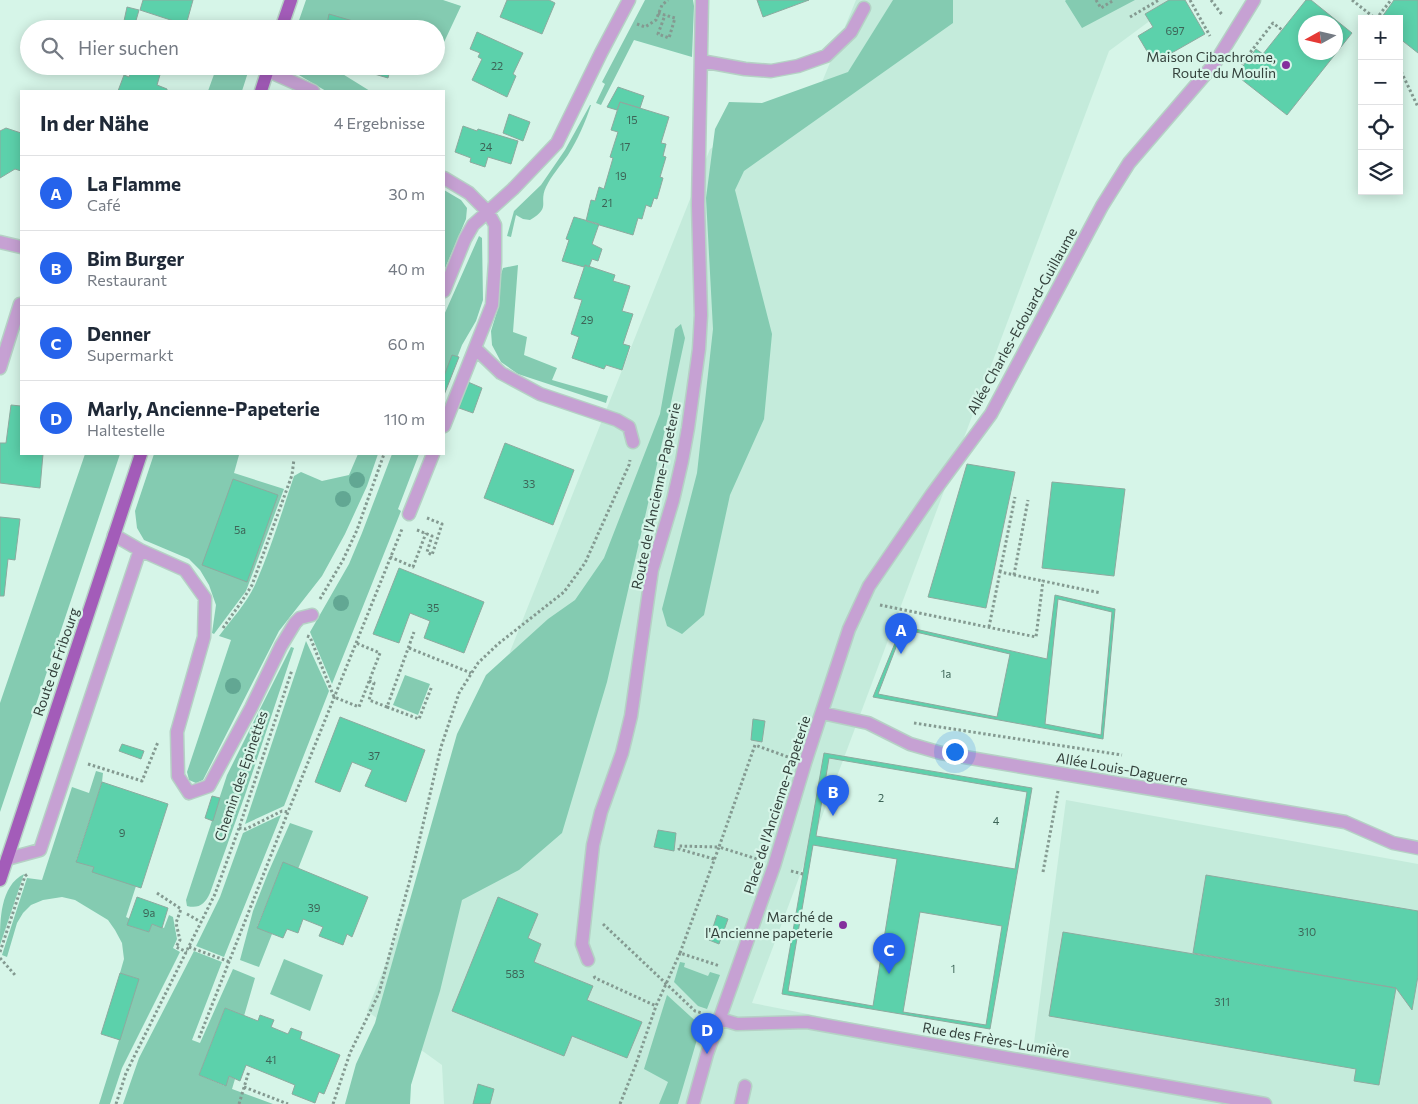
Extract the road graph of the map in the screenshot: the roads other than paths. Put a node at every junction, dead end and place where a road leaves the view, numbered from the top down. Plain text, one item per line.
1 (291, 0) edge
2 (629, 0) edge
3 (702, 0) edge
4 (1254, 0) edge
5 (864, 8) dead end
6 (284, 20) edge
7 (701, 61) junction
8 (266, 75) edge
9 (282, 75) edge
10 (261, 90) edge
11 (311, 90) edge
12 (445, 179) edge
13 (488, 212) junction
14 (0, 242) edge
15 (20, 247) edge
16 (445, 289) edge
17 (20, 304) dead end
18 (475, 348) junction
19 (0, 368) edge
20 (445, 423) edge
21 (633, 442) road end
22 (141, 455) edge
23 (433, 455) edge
24 (408, 516) road end
25 (114, 535) junction
26 (140, 550) junction
27 (312, 616) road end
28 (822, 713) junction
29 (1418, 848) edge
30 (7, 859) junction
31 (0, 880) edge
32 (588, 960) road end
33 (720, 1019) junction
34 (745, 1086) dead end
35 (693, 1104) edge
36 (741, 1104) edge
37 (1265, 1104) edge

1 - 6 main road
2 - 13 street
3 - 7 street, Route de l'Ancienne-Papeterie
4 - 28 street, Allée Charles-Edouard-Guillaume
5 - 7 street
7 - 32 street, Route de l'Ancienne-Papeterie
8 - 10 main road
9 - 11 street
12 - 13 street
13 - 16 street
13 - 18 street
14 - 15 street
17 - 19 street
18 - 20 street
18 - 21 street
22 - 25 main road, Route de Fribourg
23 - 24 street
25 - 26 street
25 - 30 main road, Route de Fribourg
26 - 27 street
26 - 30 street
28 - 29 street, Allée Louis-Daguerre
28 - 33 street, Place de l'Ancienne-Papeterie
30 - 31 main road, Route de Fribourg
33 - 35 street, Place de l'Ancienne-Papeterie
33 - 37 street, Rue des Frères-Lumière
34 - 36 street

